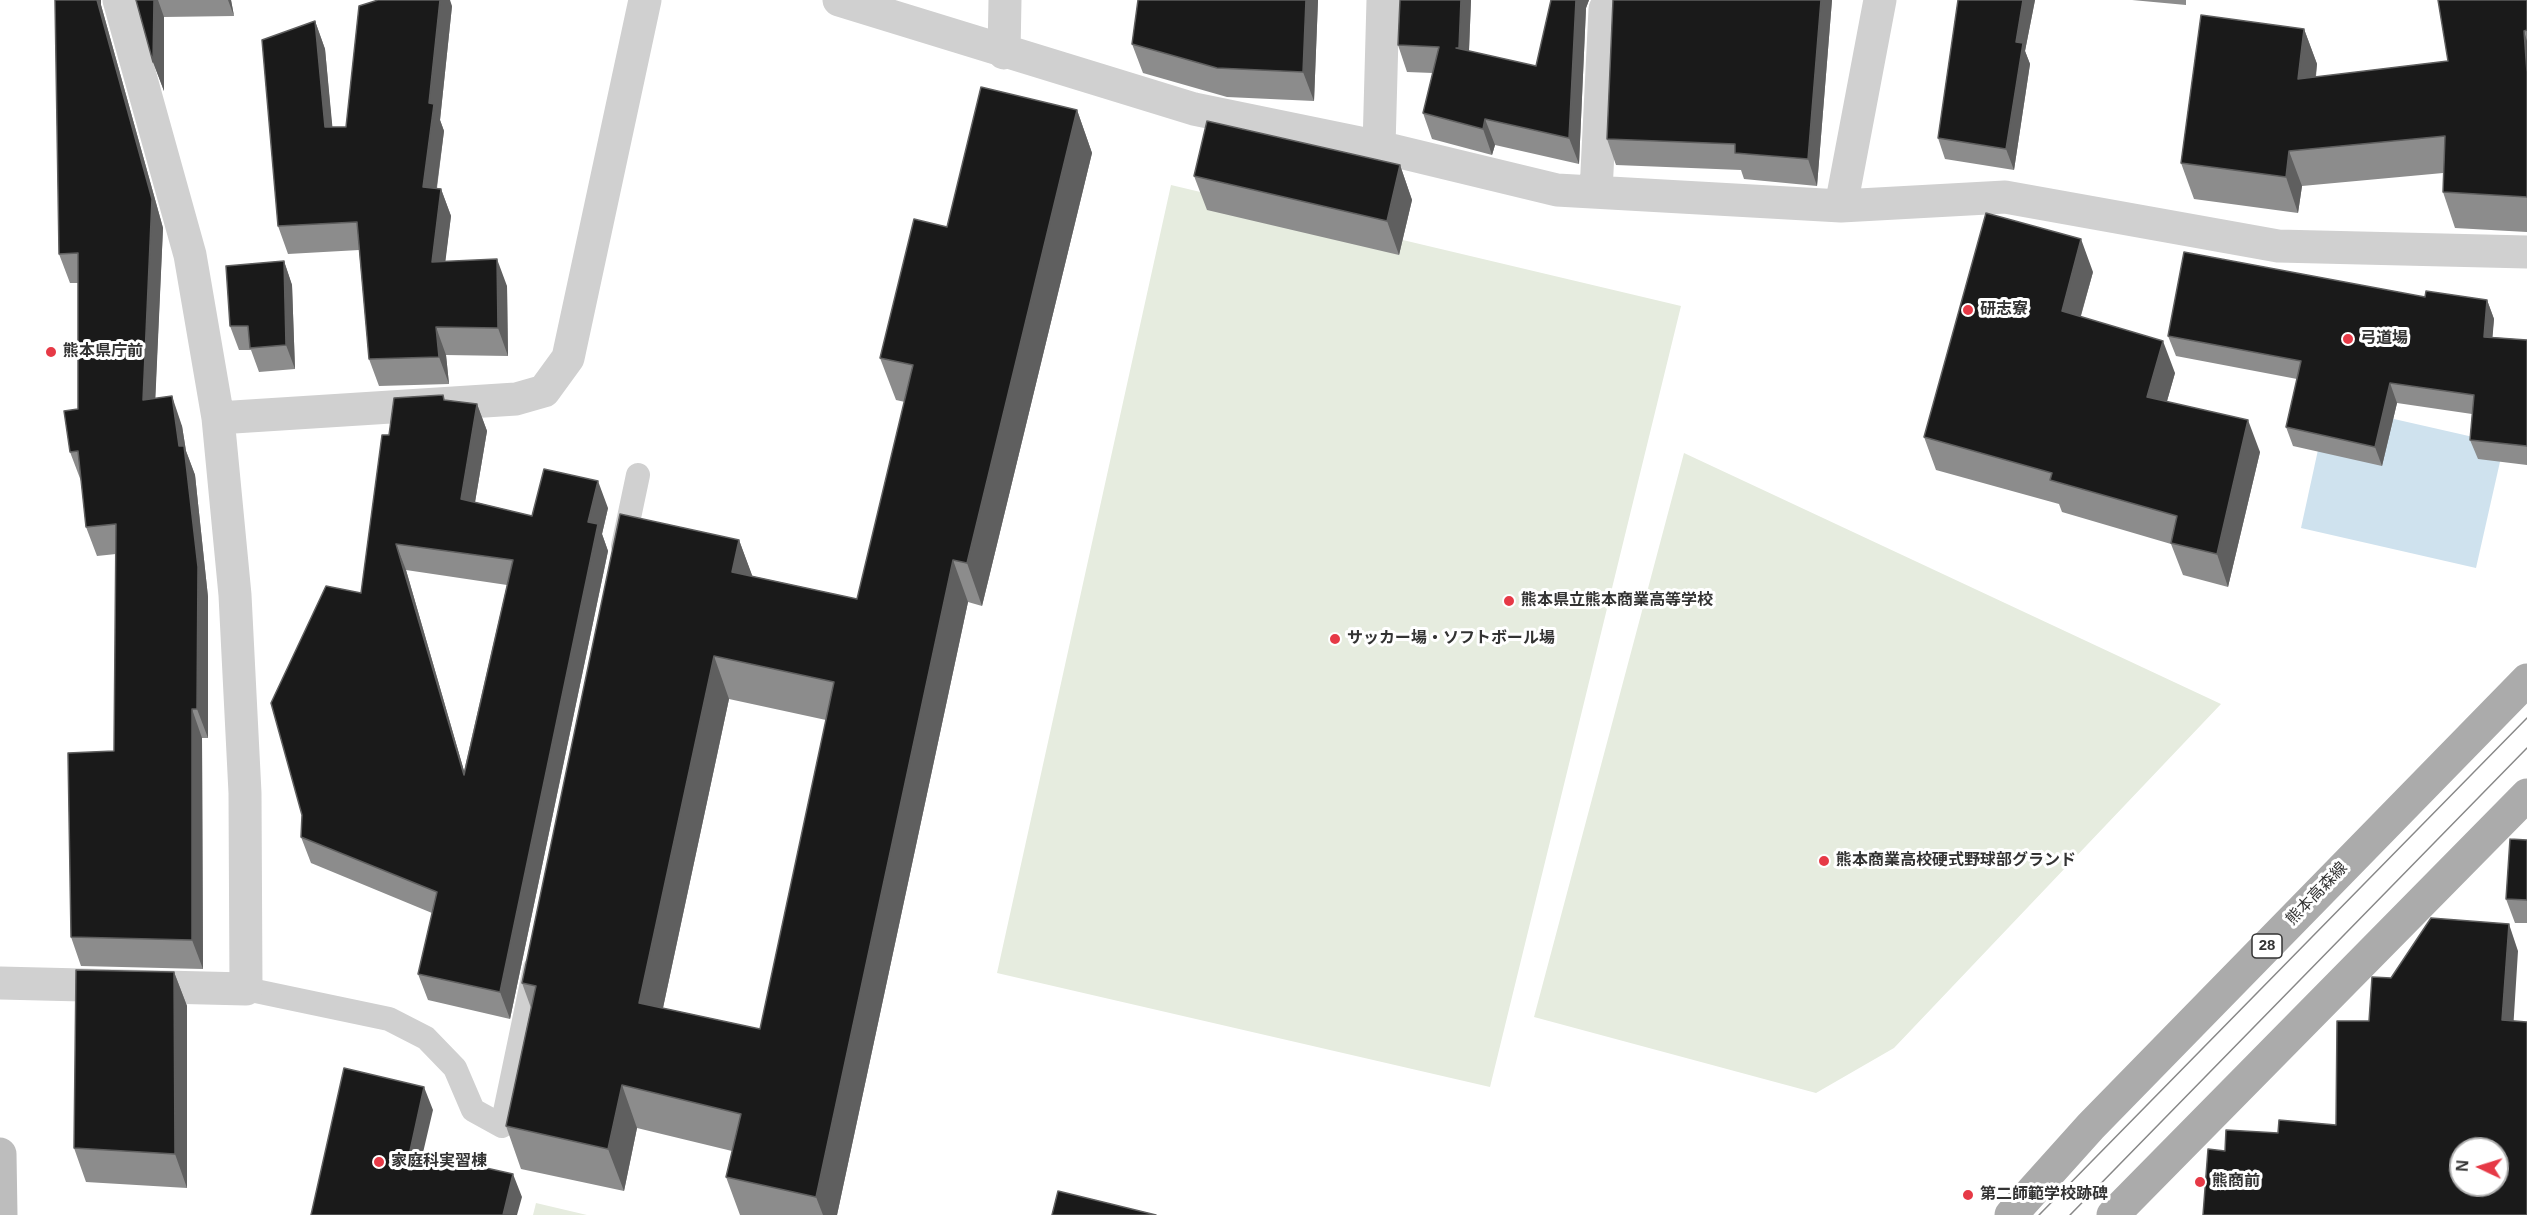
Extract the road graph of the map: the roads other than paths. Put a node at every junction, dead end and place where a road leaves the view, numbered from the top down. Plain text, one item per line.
1 (119, 0) edge
2 (645, 0) edge
3 (839, 0) edge
4 (1005, 0) edge
5 (1383, 0) edge
6 (1880, 0) edge
7 (1605, 9) dead end
8 (1004, 53) junction
9 (1379, 147) junction
10 (1596, 192) junction
11 (1841, 206) junction
12 (2527, 252) edge
13 (218, 418) junction
14 (638, 475) dead end
15 (618, 568) edge
16 (2527, 680) edge
17 (2527, 795) edge
18 (541, 940) edge
19 (0, 983) edge
20 (246, 989) junction
21 (0, 1154) edge
22 (1, 1215) edge
23 (2011, 1215) edge
24 (2113, 1215) edge

1 - 13 street
2 - 13 street
3 - 8 street
4 - 8 street
5 - 9 street
6 - 11 street
7 - 10 street
8 - 9 street
9 - 10 street
10 - 11 street
11 - 12 street
13 - 20 street
14 - 15 lane
16 - 23 main road, 熊本高森線 / 28
17 - 24 main road
18 - 20 lane
19 - 20 street
21 - 22 street

